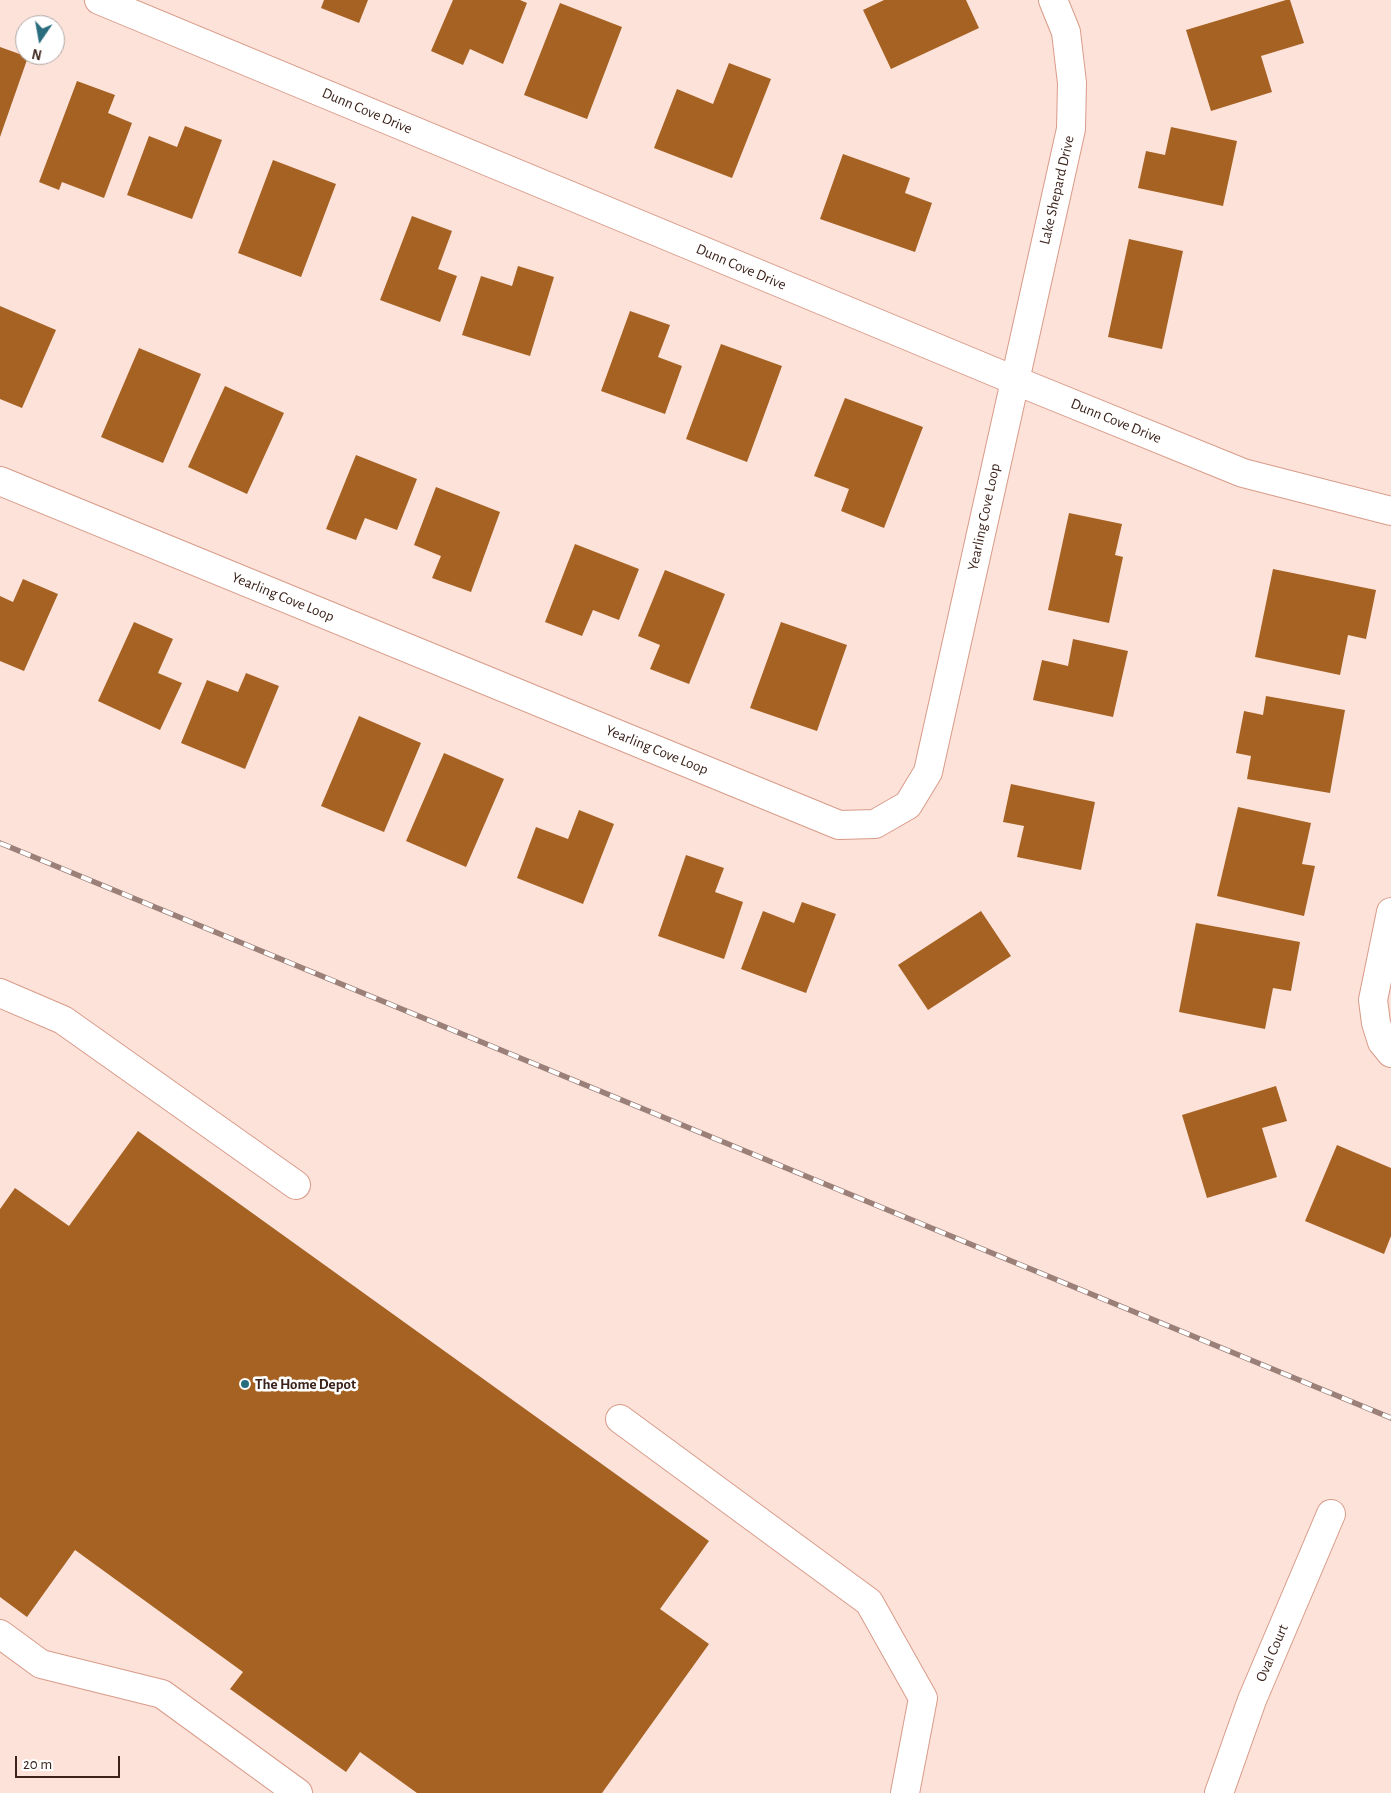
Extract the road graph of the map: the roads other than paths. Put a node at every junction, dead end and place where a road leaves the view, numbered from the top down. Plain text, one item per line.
1 (99, 0) edge
2 (1053, 0) edge
3 (1014, 380) junction
4 (0, 481) edge
5 (1391, 511) edge
6 (1391, 912) edge
7 (0, 993) edge
8 (1391, 1053) edge
9 (296, 1185) dead end
10 (620, 1419) dead end
11 (1331, 1514) dead end
12 (0, 1634) edge
13 (298, 1793) edge
14 (905, 1793) edge
15 (1218, 1793) edge

1 - 3 street, Dunn Cove Drive
2 - 3 street, Lake Shepard Drive
3 - 4 street, Yearling Cove Loop
3 - 5 street, Dunn Cove Drive
6 - 8 street
7 - 9 street
10 - 14 street
11 - 15 street, Oval Court
12 - 13 street

